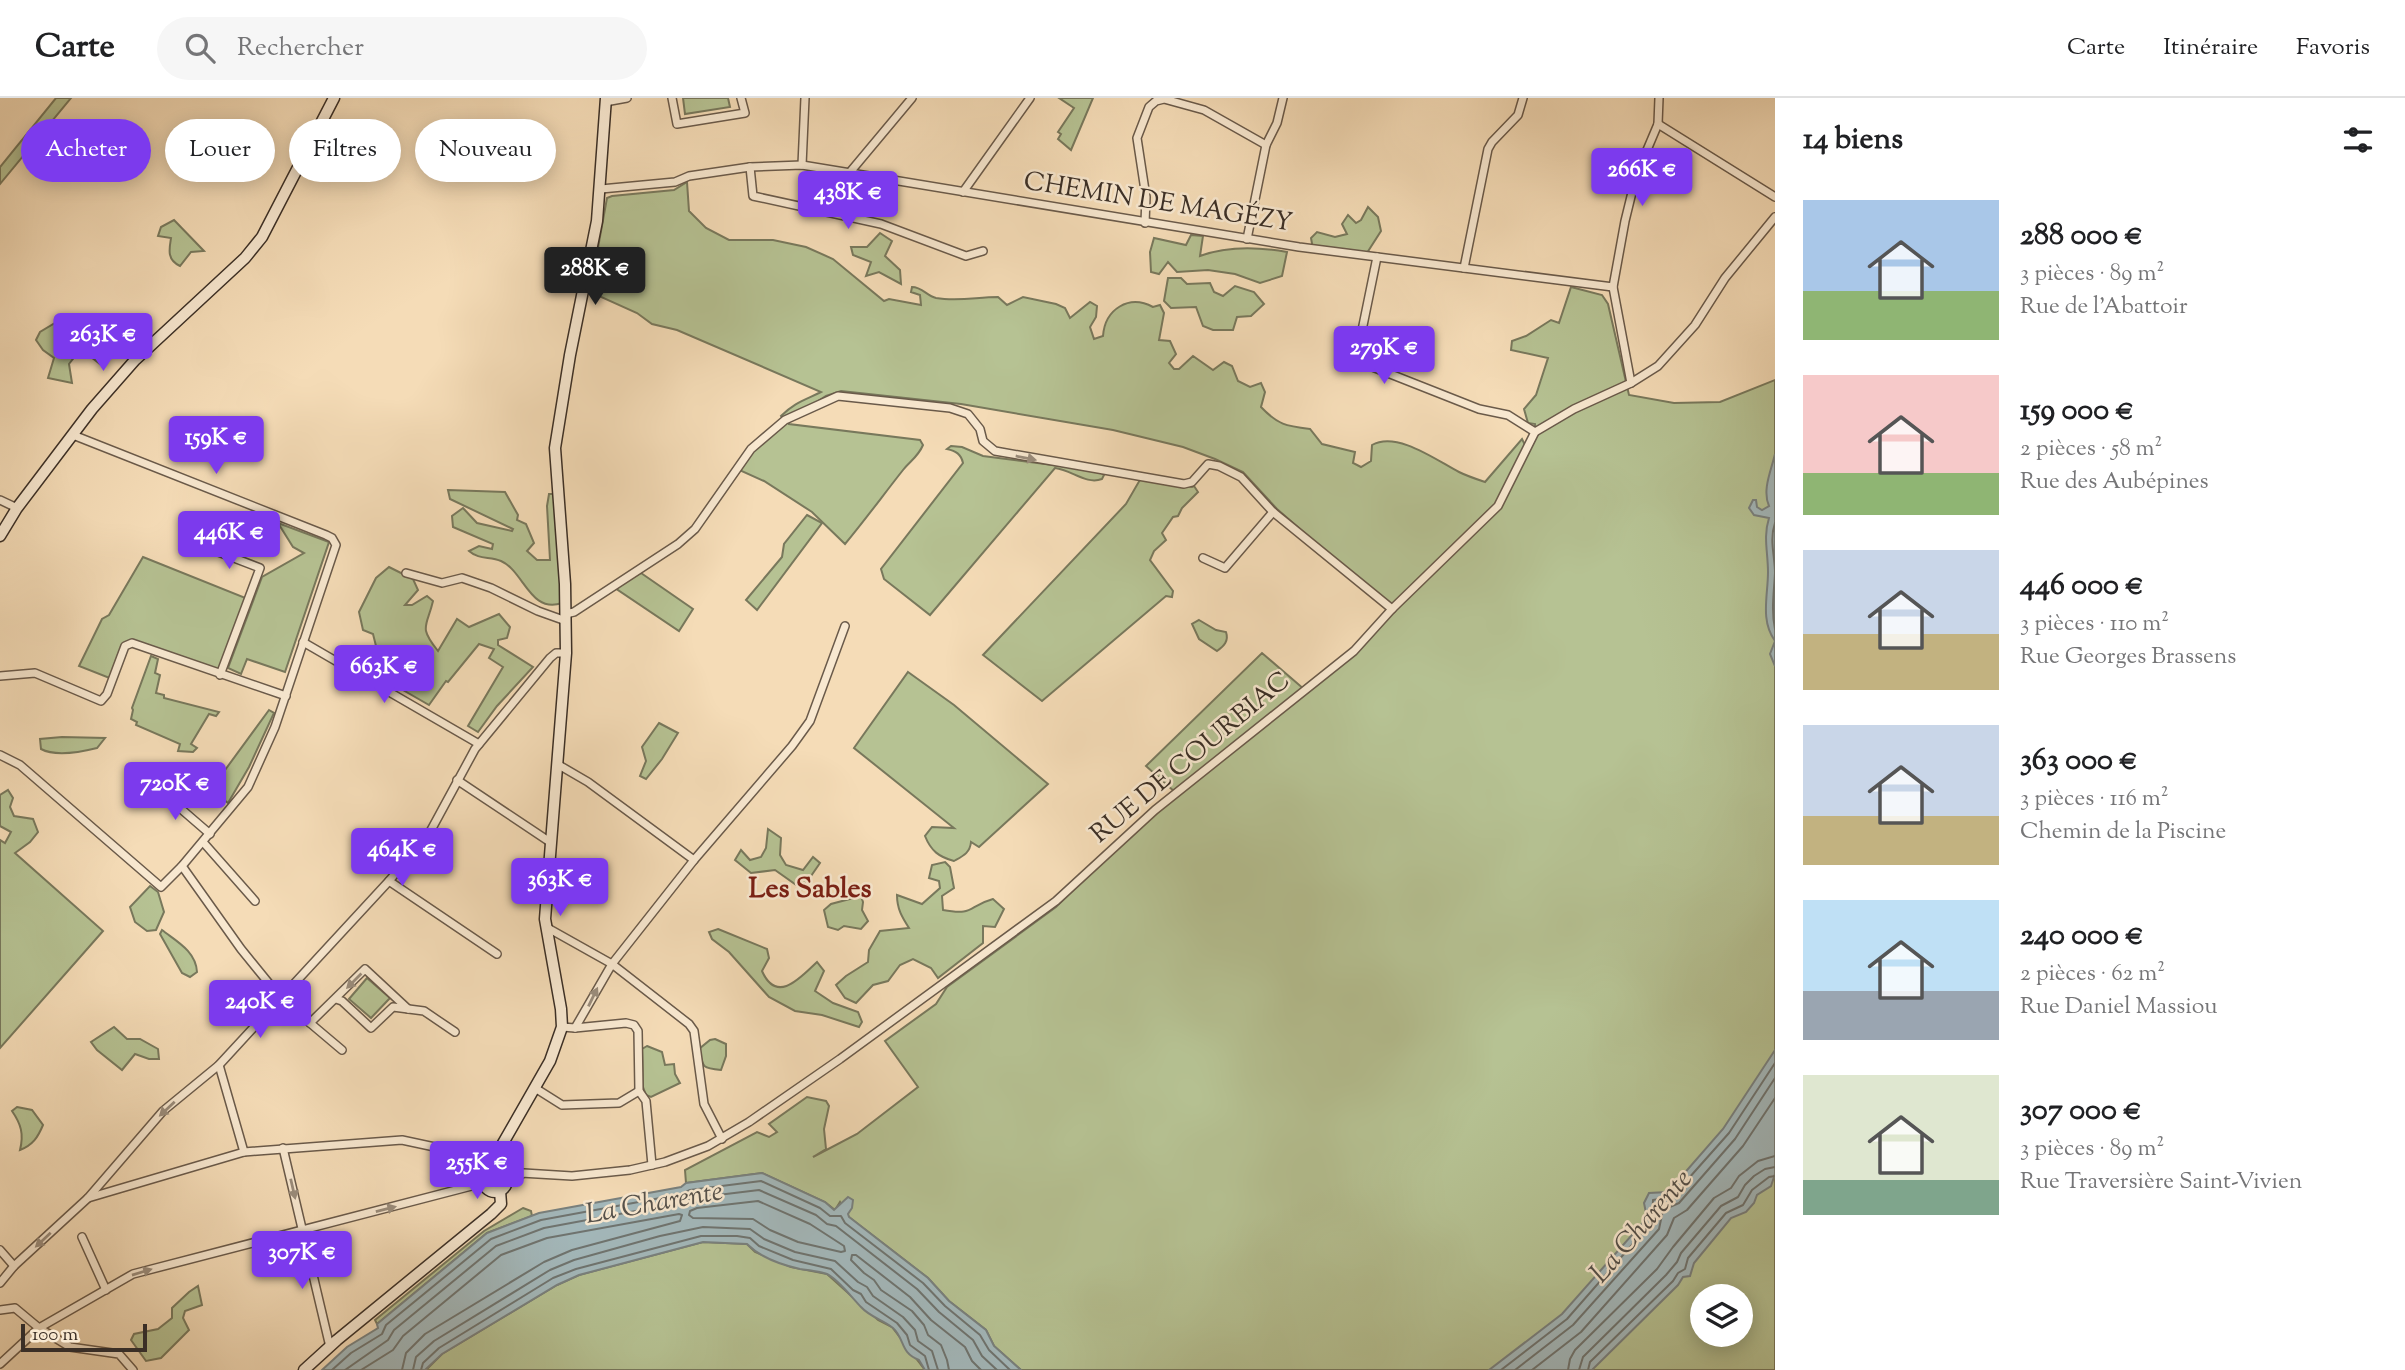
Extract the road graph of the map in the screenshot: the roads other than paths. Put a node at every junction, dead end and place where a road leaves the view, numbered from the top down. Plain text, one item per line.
1 (334, 98) edge
2 (627, 98) edge
3 (672, 98) edge
4 (741, 98) edge
5 (805, 98) edge
6 (912, 98) edge
7 (1030, 98) edge
8 (1283, 98) edge
9 (1523, 98) edge
10 (1659, 98) edge
11 (1164, 99) edge
12 (605, 100) edge
13 (1658, 124) junction
14 (1266, 145) junction
15 (802, 165) junction
16 (750, 167) junction
17 (851, 171) junction
18 (601, 189) junction
19 (963, 192) junction
20 (1775, 197) edge
21 (1775, 216) edge
22 (1145, 223) junction
23 (1247, 239) junction
24 (983, 251) dead end
25 (1377, 257) junction
26 (1464, 268) junction
27 (1613, 287) junction
28 (1631, 383) junction
29 (1535, 432) junction
30 (73, 435) junction
31 (0, 500) edge
32 (17, 508) junction
33 (1273, 512) junction
34 (0, 536) edge
35 (208, 548) dead end
36 (1203, 558) dead end
37 (406, 573) dead end
38 (1392, 609) junction
39 (566, 617) junction
40 (845, 626) dead end
41 (303, 642) junction
42 (566, 653) junction
43 (220, 675) junction
44 (0, 676) edge
45 (286, 696) junction
46 (479, 744) junction
47 (0, 755) edge
48 (557, 764) junction
49 (457, 780) junction
50 (158, 789) dead end
51 (210, 834) junction
52 (203, 842) junction
53 (550, 842) junction
54 (694, 860) junction
55 (182, 866) junction
56 (389, 881) junction
57 (255, 901) dead end
58 (545, 927) junction
59 (497, 954) dead end
60 (611, 964) junction
61 (279, 997) junction
62 (336, 999) junction
63 (408, 1009) junction
64 (310, 1023) junction
65 (562, 1027) junction
66 (575, 1028) junction
67 (455, 1031) dead end
68 (342, 1050) dead end
69 (219, 1065) junction
70 (535, 1088) junction
71 (639, 1091) junction
72 (722, 1139) junction
73 (283, 1148) junction
74 (244, 1152) junction
75 (652, 1165) junction
76 (487, 1174) junction
77 (506, 1178) junction
78 (500, 1191) junction
79 (88, 1198) junction
80 (302, 1230) junction
81 (82, 1237) dead end
82 (0, 1250) edge
83 (13, 1266) junction
84 (0, 1283) edge
85 (106, 1290) junction
86 (0, 1310) edge
87 (39, 1328) junction
88 (330, 1347) junction
89 (0, 1364) edge
90 (133, 1370) edge
91 (304, 1370) edge

1 - 30 street
2 - 12 street
3 - 4 street
5 - 15 street
6 - 17 street
7 - 19 street
8 - 14 street
9 - 26 street
10 - 13 street
11 - 14 street
11 - 22 street
12 - 18 street
13 - 20 street
13 - 27 street
14 - 23 street
15 - 16 street, CHEMIN DE MAGÉZY
15 - 17 street, CHEMIN DE MAGÉZY
16 - 18 street, CHEMIN DE MAGÉZY
16 - 24 street
17 - 19 street, CHEMIN DE MAGÉZY
18 - 39 street
19 - 22 street, CHEMIN DE MAGÉZY
21 - 28 street
22 - 23 street, CHEMIN DE MAGÉZY
23 - 25 street, CHEMIN DE MAGÉZY
25 - 26 street, CHEMIN DE MAGÉZY
25 - 29 street
26 - 27 street, CHEMIN DE MAGÉZY
27 - 28 street
28 - 29 street
29 - 38 street, RUE DE COURBIAC
30 - 32 street
30 - 41 street
31 - 32 street
32 - 34 street
33 - 36 street
33 - 38 street
39 -> 33 street
35 - 43 street
37 - 39 street
38 - 72 street, RUE DE COURBIAC
39 - 42 street
40 - 54 street
41 - 45 street
41 - 46 street
42 - 46 street
42 - 48 street
43 - 44 street
43 - 45 street
45 - 51 street
46 - 49 street
47 - 55 street
48 - 53 street
48 - 54 street
49 - 53 street
49 - 56 street
50 - 51 street
51 - 52 street
52 - 55 street
52 - 57 street
53 - 58 street
54 - 60 street
55 - 61 street
56 - 59 street
56 - 61 street
58 - 60 street
58 - 65 street
66 -> 60 street
60 - 72 street
61 - 64 street
61 - 69 street
62 - 63 street
63 -> 62 street
62 - 64 street
63 - 67 street
64 - 68 street
65 - 66 street
65 - 70 street
66 - 71 street
69 - 74 street
69 -> 79 street
70 - 71 street
70 - 76 street
71 - 75 street
72 - 75 street, RUE DE COURBIAC
73 - 74 street
73 - 76 street
73 -> 80 street
74 - 79 street
75 - 77 street, RUE DE COURBIAC
76 - 77 street
76 - 78 street
80 -> 76 street
77 - 78 street
78 - 88 street
79 -> 83 street
85 -> 80 street
80 - 88 street
81 - 85 street
82 - 83 street
83 - 84 street
85 - 87 street
86 - 87 street
87 - 89 street
87 - 90 street
88 - 91 street

